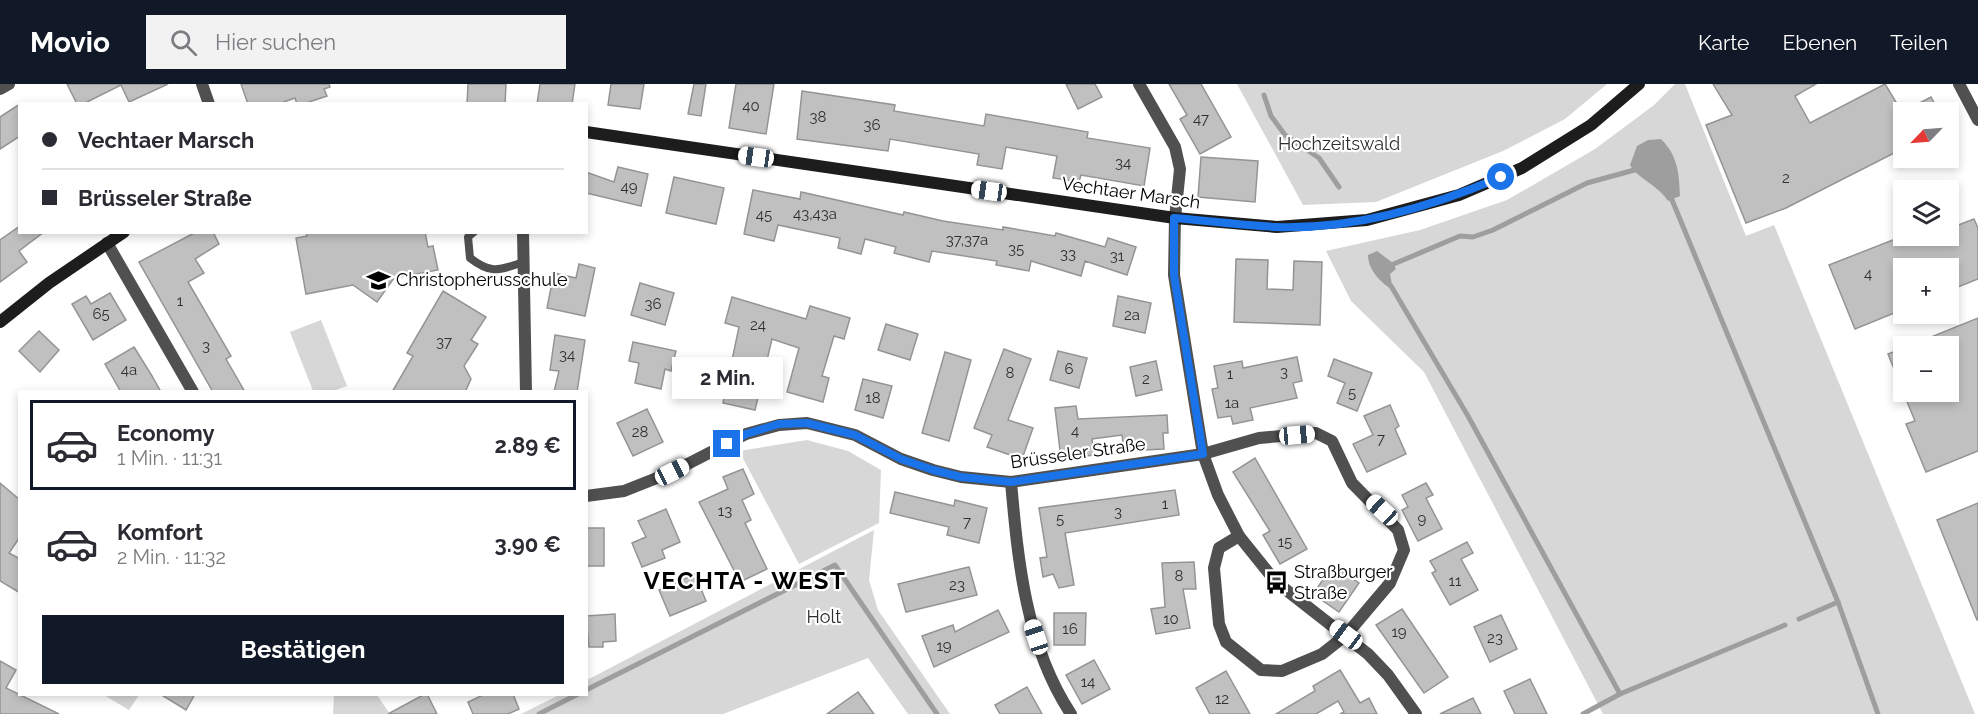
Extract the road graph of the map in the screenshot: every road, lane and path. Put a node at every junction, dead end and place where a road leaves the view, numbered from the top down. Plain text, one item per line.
1 (9, 84) edge
2 (202, 84) edge
3 (1139, 84) edge
4 (1639, 84) edge
5 (1959, 84) edge
6 (0, 89) edge
7 (208, 102) edge
8 (1978, 120) edge
9 (588, 132) edge
10 (1174, 218) junction
11 (121, 234) edge
12 (472, 234) edge
13 (523, 234) edge
14 (107, 243) junction
15 (524, 262) junction
16 (0, 322) edge
17 (192, 390) edge
18 (526, 390) edge
19 (1203, 454) junction
20 (1011, 482) junction
21 (588, 496) edge
22 (1239, 536) junction
23 (1346, 635) junction
24 (1071, 714) edge
25 (1416, 714) edge

1 - 6 street
2 - 7 street
3 - 10 street
4 - 10 street, Vechtaer Marsch
5 - 8 street
9 - 10 street, Vechtaer Marsch
10 - 19 street
11 - 14 street
12 - 15 lane
13 - 15 street
14 - 16 street
14 - 17 street
15 - 18 street
19 - 20 street, Brüsseler Straße
19 - 22 street
19 - 23 street
20 - 21 street, Brüsseler Straße
20 - 24 street
22 - 23 street
22 - 23 street
23 - 25 street

